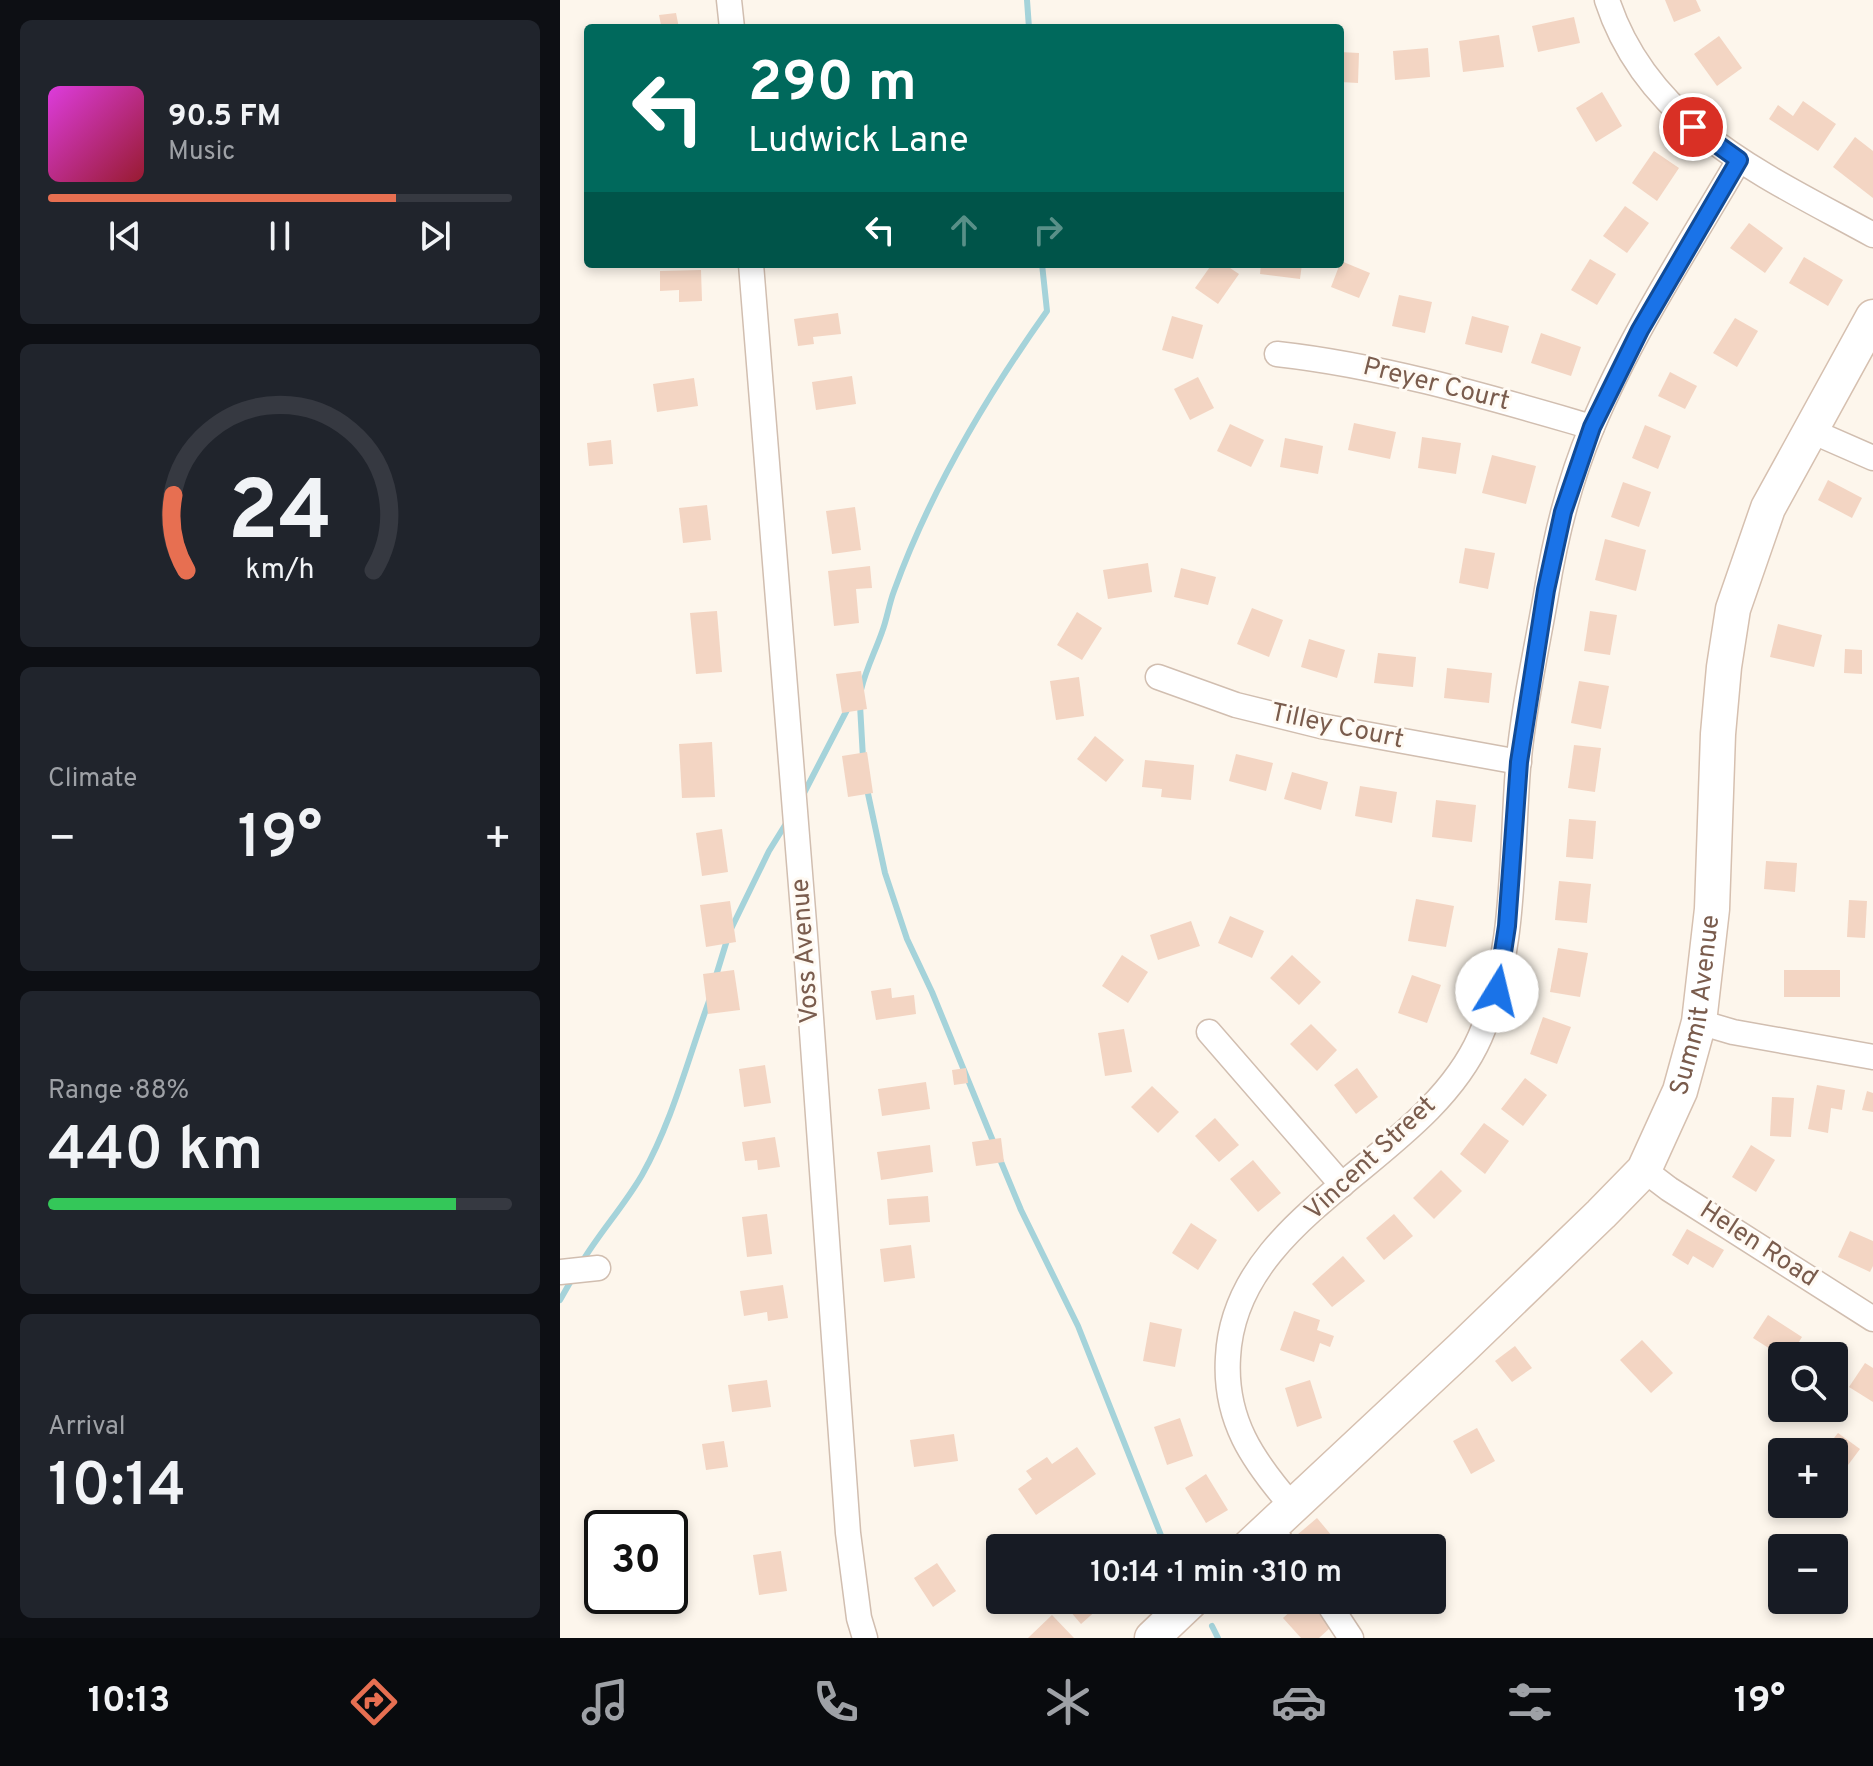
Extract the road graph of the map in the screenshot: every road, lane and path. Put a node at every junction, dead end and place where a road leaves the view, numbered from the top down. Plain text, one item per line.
1 (729, 0) edge
2 (1607, 0) edge
3 (732, 24) edge
4 (1739, 160) junction
5 (1873, 235) edge
6 (751, 268) edge
7 (1873, 317) edge
8 (1277, 354) dead end
9 (1592, 427) junction
10 (1809, 430) junction
11 (1873, 458) edge
12 (1158, 677) dead end
13 (1519, 762) junction
14 (1699, 1022) junction
15 (1209, 1032) dead end
16 (1873, 1057) edge
17 (1644, 1170) junction
18 (1342, 1185) junction
19 (598, 1268) dead end
20 (560, 1272) edge
21 (1873, 1319) edge
22 (1274, 1532) edge
23 (1177, 1614) edge
24 (1335, 1614) edge
25 (865, 1638) edge
26 (1152, 1638) edge
27 (1351, 1638) edge

1 - 3 street
2 - 4 street
4 - 5 street
4 - 9 street, Vincent Street
6 - 25 street, Voss Avenue
7 - 10 main road, Summit Avenue
8 - 9 street, Preyer Court
9 - 13 street, Vincent Street
10 - 11 street
10 - 14 main road, Summit Avenue
12 - 13 street, Tilley Court
13 - 18 street, Vincent Street
14 - 16 street
14 - 17 main road, Summit Avenue
15 - 18 street
17 - 21 street, Helen Road
17 - 22 main road, Summit Avenue
18 - 22 street, Vincent Street
19 - 20 street
23 - 26 main road
24 - 27 street

